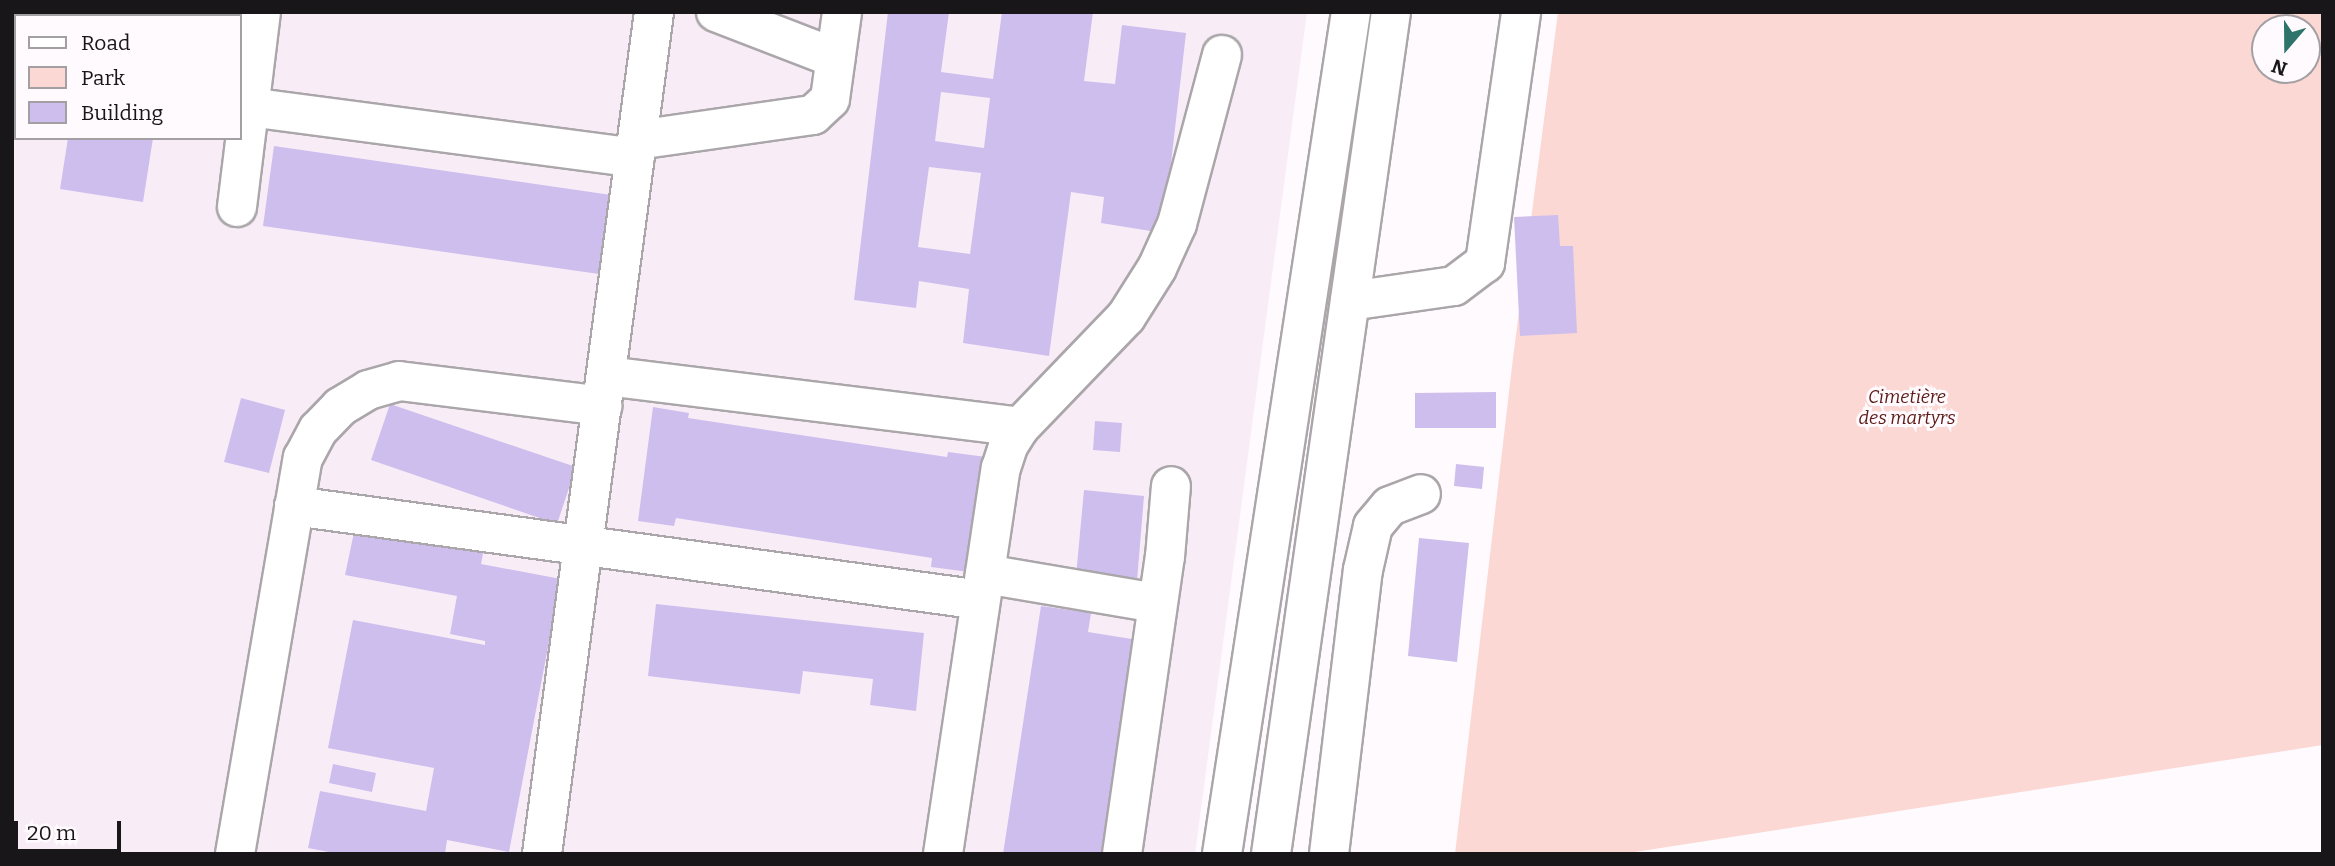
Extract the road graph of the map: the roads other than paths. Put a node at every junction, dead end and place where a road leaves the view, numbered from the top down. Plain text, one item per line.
1 (261, 12) edge
2 (654, 12) edge
3 (716, 12) edge
4 (842, 12) edge
5 (1352, 12) edge
6 (1391, 12) edge
7 (1521, 12) edge
8 (1222, 55) dead end
9 (835, 58) junction
10 (249, 107) junction
11 (636, 149) junction
12 (237, 207) dead end
13 (1350, 301) junction
14 (604, 391) junction
15 (1020, 427) junction
16 (1171, 486) dead end
17 (1421, 494) dead end
18 (294, 506) junction
19 (583, 545) junction
20 (983, 587) junction
21 (1157, 603) junction
22 (234, 854) edge
23 (542, 854) edge
24 (943, 854) edge
25 (1122, 854) edge
26 (1222, 854) edge
27 (1271, 854) edge
28 (1329, 854) edge

1 - 10 main road
2 - 11 main road
3 - 9 main road
4 - 9 main road
5 - 26 main road
6 - 13 main road
7 - 13 main road
8 - 15 main road
9 - 11 main road
10 - 11 main road
10 - 12 main road
11 - 14 main road
13 - 27 main road
14 - 15 main road
14 - 18 main road
14 - 19 main road
15 - 20 main road
16 - 21 main road
17 - 28 main road
18 - 19 main road
18 - 22 main road
19 - 20 main road
19 - 23 main road
20 - 21 main road
20 - 24 main road
21 - 25 main road

